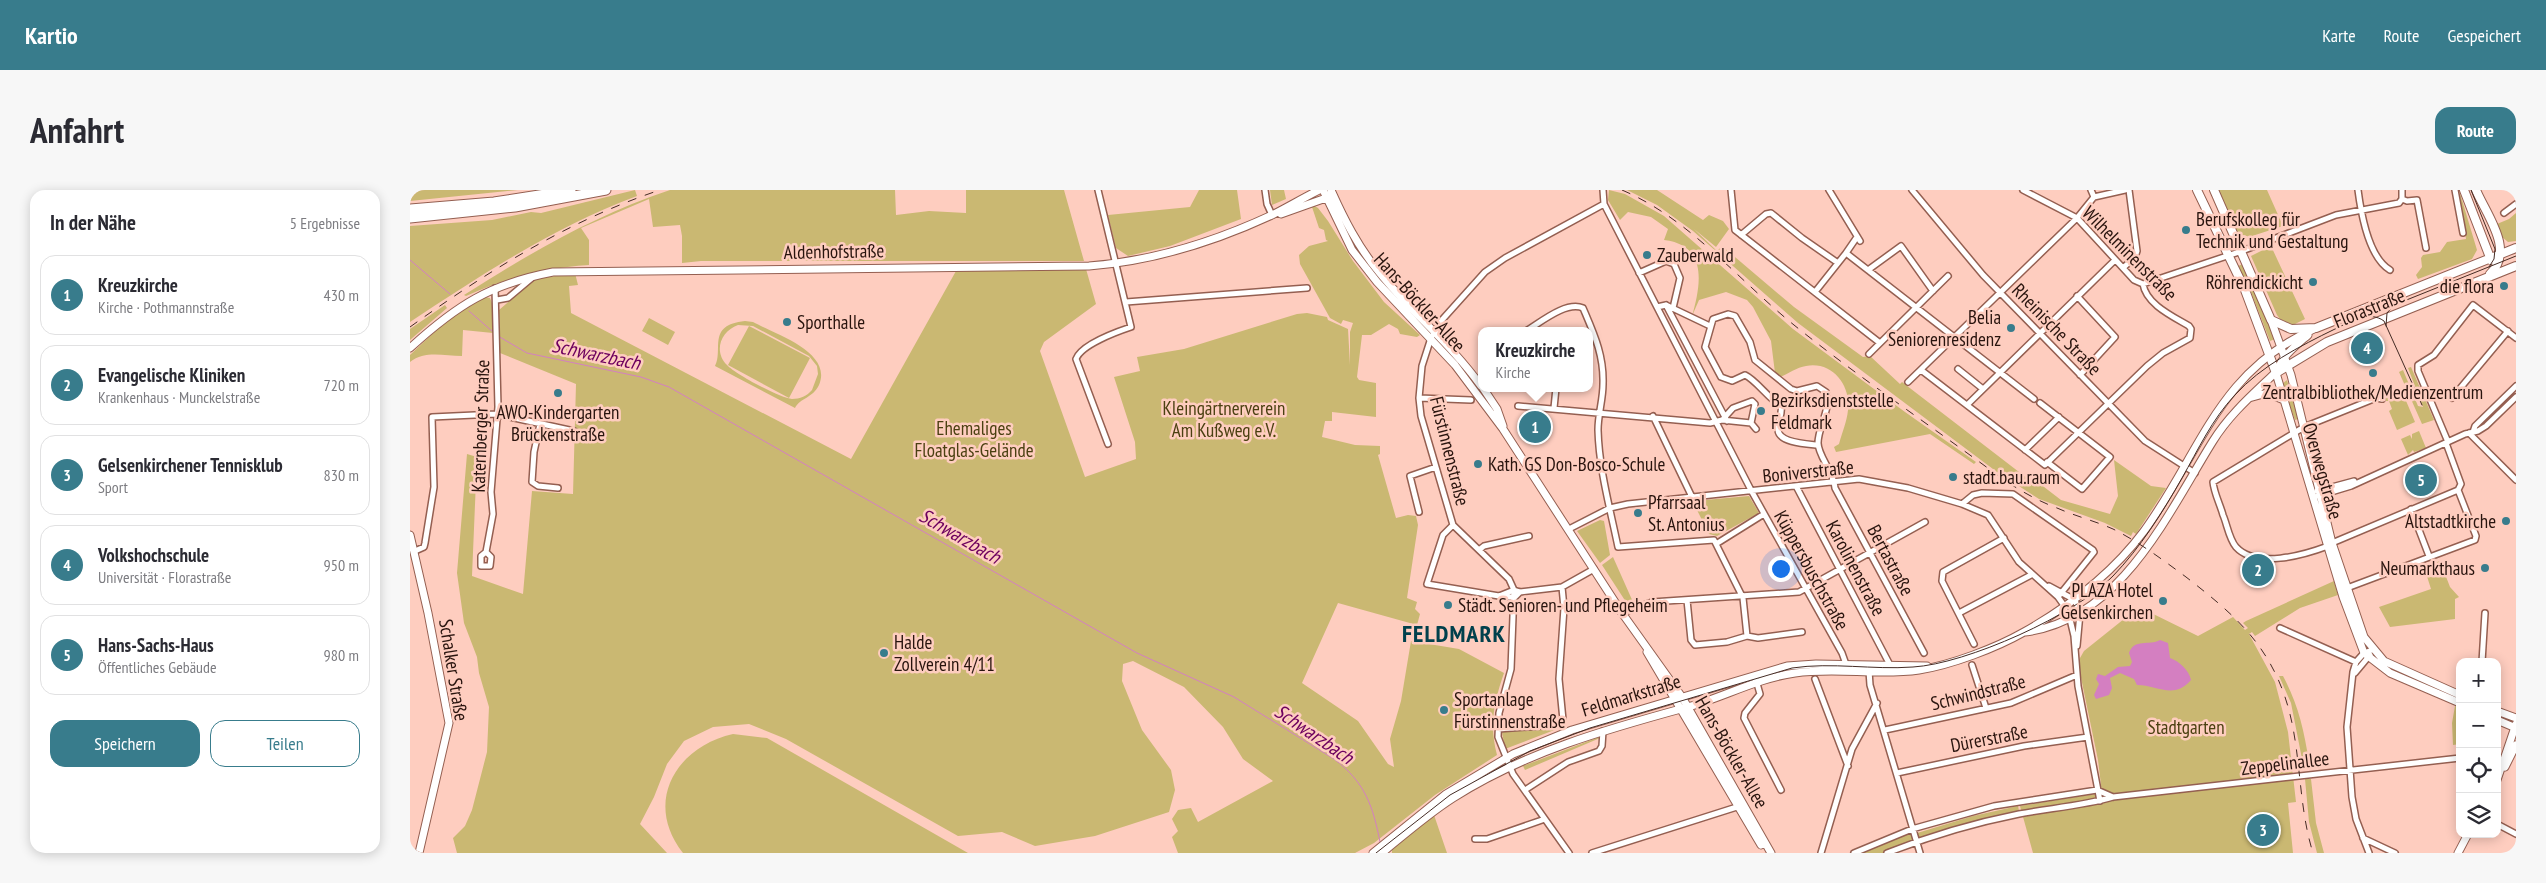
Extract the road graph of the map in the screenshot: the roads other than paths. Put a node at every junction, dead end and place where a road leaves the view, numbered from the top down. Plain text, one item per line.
1 (571, 190) edge
2 (606, 190) edge
3 (1098, 190) edge
4 (1265, 190) edge
5 (1319, 190) edge
6 (1323, 190) edge
7 (1331, 190) edge
8 (1603, 190) edge
9 (1731, 190) edge
10 (1829, 190) edge
11 (1912, 190) edge
12 (2023, 190) edge
13 (2091, 190) edge
14 (2125, 190) edge
15 (2129, 190) edge
16 (2197, 190) edge
17 (2214, 190) edge
18 (2358, 190) edge
19 (2402, 190) edge
20 (2455, 190) edge
21 (2464, 190) edge
22 (2476, 190) edge
23 (2094, 197) junction
24 (1326, 198) junction
25 (2402, 199) junction
26 (1604, 204) junction
27 (2516, 204) edge
28 (410, 209) edge
29 (2361, 210) junction
30 (2504, 213) dead end
31 (1272, 215) junction
32 (410, 218) edge
33 (2077, 218) junction
34 (2463, 233) dead end
35 (1741, 235) junction
36 (2500, 244) junction
37 (2426, 248) dead end
38 (2485, 249) junction
39 (2515, 249) edge
40 (2242, 251) junction
41 (1846, 253) junction
42 (2228, 255) junction
43 (2115, 260) junction
44 (2491, 260) junction
45 (2500, 260) junction
46 (1117, 263) junction
47 (1838, 263) junction
48 (2481, 263) junction
49 (2516, 266) edge
50 (2123, 268) junction
51 (1868, 270) junction
52 (2390, 270) dead end
53 (1639, 273) junction
54 (534, 275) junction
55 (1948, 276) dead end
56 (2488, 276) junction
57 (2143, 284) junction
58 (495, 288) junction
59 (1307, 288) dead end
60 (1933, 291) junction
61 (1815, 292) junction
62 (2000, 292) junction
63 (2078, 296) junction
64 (497, 300) junction
65 (1126, 302) junction
66 (1666, 305) junction
67 (1657, 307) junction
68 (1916, 307) junction
69 (1673, 308) junction
70 (2272, 320) junction
71 (1536, 325) joint
72 (1710, 326) junction
73 (1533, 327) edge
74 (1591, 327) edge
75 (2316, 328) junction
76 (1435, 331) junction
77 (1593, 331) edge
78 (2508, 332) junction
79 (2040, 333) junction
80 (1954, 336) junction
81 (1431, 338) junction
82 (2516, 338) edge
83 (1880, 343) junction
84 (2281, 346) junction
85 (1688, 347) junction
86 (410, 348) edge
87 (1680, 352) junction
88 (1869, 354) dead end
89 (2270, 354) junction
90 (2286, 361) junction
91 (1958, 369) dead end
92 (1921, 370) junction
93 (2000, 372) junction
94 (2276, 373) junction
95 (2080, 374) junction
96 (1478, 382) edge
97 (1908, 382) dead end
98 (2516, 386) edge
99 (1983, 389) junction
100 (1484, 392) edge
101 (1556, 392) edge
102 (1715, 397) junction
103 (2516, 397) edge
104 (1419, 398) junction
105 (2034, 398) dead end
106 (2452, 398) dead end
107 (2246, 399) junction
108 (2382, 399) dead end
109 (1472, 400) dead end
110 (2284, 400) junction
111 (2040, 403) dead end
112 (2108, 403) junction
113 (1966, 405) junction
114 (1490, 406) junction
115 (1518, 406) dead end
116 (1554, 408) junction
117 (1710, 411) junction
118 (1599, 412) junction
119 (496, 414) junction
120 (1653, 416) junction
121 (2059, 417) junction
122 (1723, 420) junction
123 (1751, 423) junction
124 (540, 424) junction
125 (2304, 427) junction
126 (1756, 429) dead end
127 (574, 431) dead end
128 (2078, 432) junction
129 (2471, 432) junction
130 (2295, 433) junction
131 (2447, 443) junction
132 (1108, 444) dead end
133 (1817, 445) junction
134 (2025, 450) junction
135 (2047, 462) junction
136 (1436, 467) junction
137 (2183, 467) junction
138 (2196, 473) junction
139 (2516, 480) edge
140 (1835, 481) junction
141 (1796, 486) junction
142 (558, 488) dead end
143 (2458, 490) junction
144 (1752, 492) junction
145 (2317, 493) junction
146 (1692, 497) junction
147 (1962, 504) junction
148 (1610, 508) junction
149 (2411, 509) junction
150 (1419, 512) dead end
151 (1764, 514) junction
152 (1925, 522) dead end
153 (1453, 525) junction
154 (1569, 529) junction
155 (410, 535) edge
156 (1530, 536) dead end
157 (2004, 538) junction
158 (1716, 544) junction
159 (2330, 544) junction
160 (2132, 545) joint
161 (1479, 550) junction
162 (415, 551) junction
163 (486, 552) dead end
164 (2143, 553) joint
165 (1870, 554) junction
166 (2429, 556) junction
167 (1594, 569) junction
168 (1840, 570) junction
169 (2031, 574) junction
170 (1562, 587) junction
171 (1806, 588) junction
172 (2347, 588) junction
173 (1514, 590) junction
174 (1520, 592) junction
175 (2060, 595) junction
176 (1498, 596) junction
177 (1515, 597) junction
178 (1743, 598) junction
179 (1687, 600) junction
180 (2075, 600) junction
181 (2066, 607) junction
182 (1622, 613) junction
183 (1959, 613) junction
184 (2080, 613) junction
185 (2485, 614) dead end
186 (2070, 617) junction
187 (2280, 628) dead end
188 (1802, 632) dead end
189 (2025, 632) junction
190 (1747, 636) junction
191 (1974, 644) dead end
192 (1644, 645) junction
193 (2076, 650) junction
194 (2372, 650) junction
195 (1924, 653) dead end
196 (2366, 656) junction
197 (2482, 658) edge
198 (2356, 662) junction
199 (1889, 663) dead end
200 (1972, 665) dead end
201 (1931, 666) junction
202 (1847, 667) junction
203 (1869, 671) junction
204 (1659, 675) junction
205 (1754, 675) junction
206 (2077, 675) junction
207 (2353, 678) junction
208 (1815, 679) dead end
209 (1756, 684) junction
210 (1678, 698) junction
211 (2456, 698) edge
212 (2456, 699) edge
213 (1702, 703) junction
214 (1877, 703) junction
215 (1656, 705) junction
216 (1684, 708) junction
217 (1986, 708) junction
218 (2501, 712) edge
219 (2516, 718) edge
220 (2501, 721) edge
221 (1697, 724) junction
222 (2516, 727) edge
223 (1498, 729) junction
224 (1885, 730) junction
225 (1603, 731) junction
226 (2088, 737) junction
227 (2516, 745) edge
228 (1505, 758) junction
229 (2456, 758) edge
230 (2502, 762) edge
231 (1848, 766) junction
232 (1510, 768) junction
233 (2349, 770) junction
234 (1897, 773) junction
235 (1524, 790) junction
236 (1782, 790) dead end
237 (2097, 790) junction
238 (2113, 797) junction
239 (2100, 801) junction
240 (1741, 805) junction
241 (1545, 819) junction
242 (2501, 826) edge
243 (1912, 829) junction
244 (2516, 834) edge
245 (2363, 838) junction
246 (2466, 838) edge
247 (1475, 839) dead end
248 (1916, 842) junction
249 (1381, 850) edge
250 (419, 853) edge
251 (1569, 853) edge
252 (1592, 853) edge
253 (1766, 853) edge
254 (1771, 853) edge
255 (1821, 853) edge
256 (1854, 853) edge
257 (1887, 853) edge
258 (1920, 853) edge
259 (2369, 853) edge
260 (2395, 853) edge
261 (2458, 853) edge

1 - 28 highway
2 - 32 highway
3 - 46 street
4 - 31 street
5 - 31 main road, Aldenhofstraße
6 - 24 main road, Hans-Böckler-Allee
7 - 24 main road
7 - 76 main road, Hans-Böckler-Allee
8 - 26 street, Küppersbuschstraße
9 - 35 street
10 - 41 street
11 - 62 street, Rheinische Straße
12 - 33 street, Wilhelminenstraße
13 - 23 street
14 - 23 street
15 - 50 street
16 - 42 main road, Overwegstraße
17 - 40 main road, Overwegstraße
18 - 29 street
19 - 25 street
20 - 34 street
21 - 38 main road
22 - 36 main road
23 - 33 street
24 - 31 main road, Aldenhofstraße
24 - 81 main road, Hans-Böckler-Allee
25 - 29 street
25 - 37 street
26 - 53 street, Küppersbuschstraße
26 - 76 street, Fürstinnenstraße
27 - 30 street
29 - 40 street
29 - 52 street
31 - 46 main road, Aldenhofstraße
33 - 43 street, Wilhelminenstraße
33 - 62 street
35 - 47 street
35 - 61 street
36 - 39 main road
36 - 45 main road
38 - 44 main road
38 - 48 main road
39 - 45 main road
40 - 42 street
40 - 70 main road, Overwegstraße
41 - 47 street
41 - 51 street
42 - 57 street
42 - 89 main road, Overwegstraße
43 - 50 street, Wilhelminenstraße
43 - 63 street
44 - 45 main road
44 - 48 main road, Florastraße
45 - 49 main road
45 - 56 main road
46 - 54 main road, Aldenhofstraße
46 - 65 street
47 - 61 street
48 - 75 main road, Florastraße
49 - 56 main road, Florastraße
50 - 57 street, Wilhelminenstraße
51 - 60 street
51 - 68 street
53 - 67 street, Küppersbuschstraße
53 - 69 street
54 - 58 main road, Aldenhofstraße
54 - 64 street
55 - 60 street
56 - 90 main road, Florastraße
57 - 112 street, Wilhelminenstraße
58 - 64 street, Katernberger Straße
58 - 86 main road, Aldenhofstraße
59 - 65 street
60 - 68 street
61 - 83 street
62 - 79 street, Rheinische Straße
62 - 80 street
63 - 79 street
63 - 95 street
64 - 119 street, Katernberger Straße
65 - 132 street
66 - 67 street
66 - 69 street
66 - 85 street, Küppersbuschstraße
67 - 87 street, Küppersbuschstraße
68 - 80 street
68 - 83 street
69 - 72 street
70 - 75 main road, Florastraße
70 - 84 main road, Overwegstraße
71 - 73 street
71 - 74 street
72 - 133 street
72 - 133 street
75 - 84 main road, Florastraße
75 - 90 main road
76 - 81 street, Fürstinnenstraße
76 - 96 main road, Hans-Böckler-Allee
77 - 118 street
78 - 82 street
78 - 106 street
78 - 131 street
79 - 93 street
79 - 95 street, Rheinische Straße
80 - 92 street
80 - 93 street
81 - 104 street, Fürstinnenstraße
81 - 114 main road, Hans-Böckler-Allee
83 - 88 street
84 - 89 main road, Florastraße
84 - 90 main road, Overwegstraße
85 - 87 street
85 - 102 street, Küppersbuschstraße
87 - 117 street, Küppersbuschstraße
89 - 94 main road, Overwegstraße
89 - 137 main road, Florastraße
90 - 94 main road, Florastraße
90 - 125 main road, Overwegstraße
91 - 99 street
92 - 97 street
92 - 113 street
93 - 99 street
93 - 105 street
94 - 107 main road, Florastraße
94 - 110 main road, Overwegstraße
95 - 112 street, Rheinische Straße
98 - 129 street
99 - 113 street
100 - 114 main road, Hans-Böckler-Allee
101 - 116 street
102 - 117 street
102 - 122 street, Küppersbuschstraße
103 - 129 street
104 - 109 street
104 - 136 street, Fürstinnenstraße
107 - 110 main road
107 - 138 main road, Florastraße
108 - 125 street
110 - 130 main road, Overwegstraße
111 - 121 street
112 - 128 street
112 - 137 street, Rheinische Straße
113 - 134 street
114 - 154 main road, Hans-Böckler-Allee
115 - 116 street
116 - 118 street
117 - 122 street, Küppersbuschstraße
118 - 120 street
118 - 148 street
119 - 124 street
119 - 162 street
119 - 163 street, Katernberger Straße
120 - 122 street
120 - 146 street
121 - 128 street
121 - 134 street
122 - 123 street
122 - 123 street
122 - 144 street, Küppersbuschstraße
123 - 126 street
124 - 127 street
124 - 142 street
125 - 130 street
125 - 145 main road, Overwegstraße
128 - 135 street
128 - 135 street
129 - 131 street
129 - 139 street
130 - 145 main road, Overwegstraße
130 - 159 street
131 - 143 street
131 - 145 street
133 - 140 street, Bertastraße
134 - 135 street
136 - 150 street
136 - 153 street, Fürstinnenstraße
137 - 138 street, Rheinische Straße
137 - 160 main road, Florastraße
138 - 164 main road, Florastraße
140 - 141 street, Boniverstraße
140 - 147 street, Boniverstraße
140 - 165 street, Bertastraße
141 - 144 street, Boniverstraße
141 - 168 street, Karolinenstraße
143 - 149 street
143 - 166 street
144 - 146 street, Boniverstraße
144 - 151 street, Küppersbuschstraße
145 - 159 main road, Overwegstraße
146 - 148 street, Boniverstraße
147 - 157 street, Boniverstraße
147 - 175 street
148 - 154 street, Boniverstraße
148 - 158 street
149 - 159 street
149 - 166 street
151 - 158 street
151 - 171 street, Küppersbuschstraße
152 - 165 street
153 - 161 street, Fürstinnenstraße
153 - 176 street
154 - 167 main road, Hans-Böckler-Allee
155 - 162 main road, Schalker Straße
156 - 161 street
157 - 169 street, Boniverstraße
157 - 183 street
158 - 178 street
159 - 172 main road, Overwegstraße
159 - 196 main road, Overwegstraße
160 - 180 main road, Feldmarkstraße
161 - 173 street, Fürstinnenstraße
162 - 250 main road, Schalker Straße
164 - 184 main road, Feldmarkstraße
165 - 168 street
165 - 195 street, Bertastraße
166 - 172 street
167 - 170 street
167 - 182 main road, Hans-Böckler-Allee
168 - 171 street
168 - 199 street, Karolinenstraße
169 - 175 street, Boniverstraße
169 - 183 street
170 - 174 street
170 - 223 street
171 - 178 street
171 - 202 street, Küppersbuschstraße
172 - 194 main road, Overwegstraße
173 - 174 street
173 - 176 street
173 - 177 street, Fürstinnenstraße
174 - 177 street
175 - 180 street, Boniverstraße
175 - 181 street, Boniverstraße
176 - 177 street
177 - 223 street, Fürstinnenstraße
178 - 179 street
178 - 190 street
179 - 182 street
179 - 190 street
180 - 181 main road, Feldmarkstraße
180 - 184 street
181 - 186 street, Boniverstraße
181 - 189 main road, Feldmarkstraße
182 - 192 main road, Hans-Böckler-Allee
183 - 191 street
184 - 186 main road, Feldmarkstraße
184 - 193 street
185 - 197 street
186 - 189 main road, Feldmarkstraße
186 - 193 street, Boniverstraße
187 - 198 street
188 - 190 street
189 - 201 main road, Feldmarkstraße
192 - 204 main road, Hans-Böckler-Allee
192 - 210 main road, Hans-Böckler-Allee
193 - 206 street
194 - 196 street
194 - 211 main road
196 - 198 street
196 - 207 street
196 - 212 main road
198 - 207 street
200 - 217 street
201 - 202 main road, Feldmarkstraße
201 - 203 main road, Feldmarkstraße
202 - 203 main road, Feldmarkstraße
202 - 205 main road, Feldmarkstraße
202 - 209 main road, Feldmarkstraße
203 - 214 street
204 - 210 main road, Hans-Böckler-Allee
204 - 215 main road
205 - 209 street
205 - 210 main road, Feldmarkstraße
206 - 217 street, Schwindstraße
206 - 226 street
207 - 233 street
208 - 231 street
209 - 213 main road, Feldmarkstraße
209 - 236 street
210 - 215 main road, Feldmarkstraße
210 - 216 main road, Hans-Böckler-Allee
213 - 216 main road, Feldmarkstraße
213 - 221 main road
214 - 224 street
214 - 231 street
215 - 228 main road, Feldmarkstraße
216 - 221 main road, Hans-Böckler-Allee
216 - 225 main road, Feldmarkstraße
216 - 240 main road, Hans-Böckler-Allee
217 - 224 street, Schwindstraße
218 - 219 main road
220 - 222 main road
221 - 240 main road, Hans-Böckler-Allee
222 - 230 main road
223 - 228 street, Fürstinnenstraße
224 - 234 street
225 - 232 main road, Feldmarkstraße
225 - 235 street
226 - 234 street, Dürerstraße
226 - 237 street
227 - 230 main road
228 - 232 street, Fürstinnenstraße
228 - 249 main road, Feldmarkstraße
229 - 233 street, Zeppelinallee
231 - 255 street
232 - 235 street, Fürstinnenstraße
232 - 249 main road, Feldmarkstraße
233 - 238 street, Zeppelinallee
233 - 245 street
234 - 243 street
235 - 241 street, Fürstinnenstraße
237 - 238 street
237 - 239 street
237 - 243 street
238 - 239 street, Zeppelinallee
239 - 248 street, Zeppelinallee
240 - 252 street
240 - 253 main road, Hans-Böckler-Allee
240 - 254 main road, Hans-Böckler-Allee
241 - 247 street
241 - 251 street, Fürstinnenstraße
242 - 244 street
243 - 248 street
243 - 256 street
245 - 259 street
245 - 260 street
246 - 261 main road
248 - 257 street, Zeppelinallee
248 - 258 street

